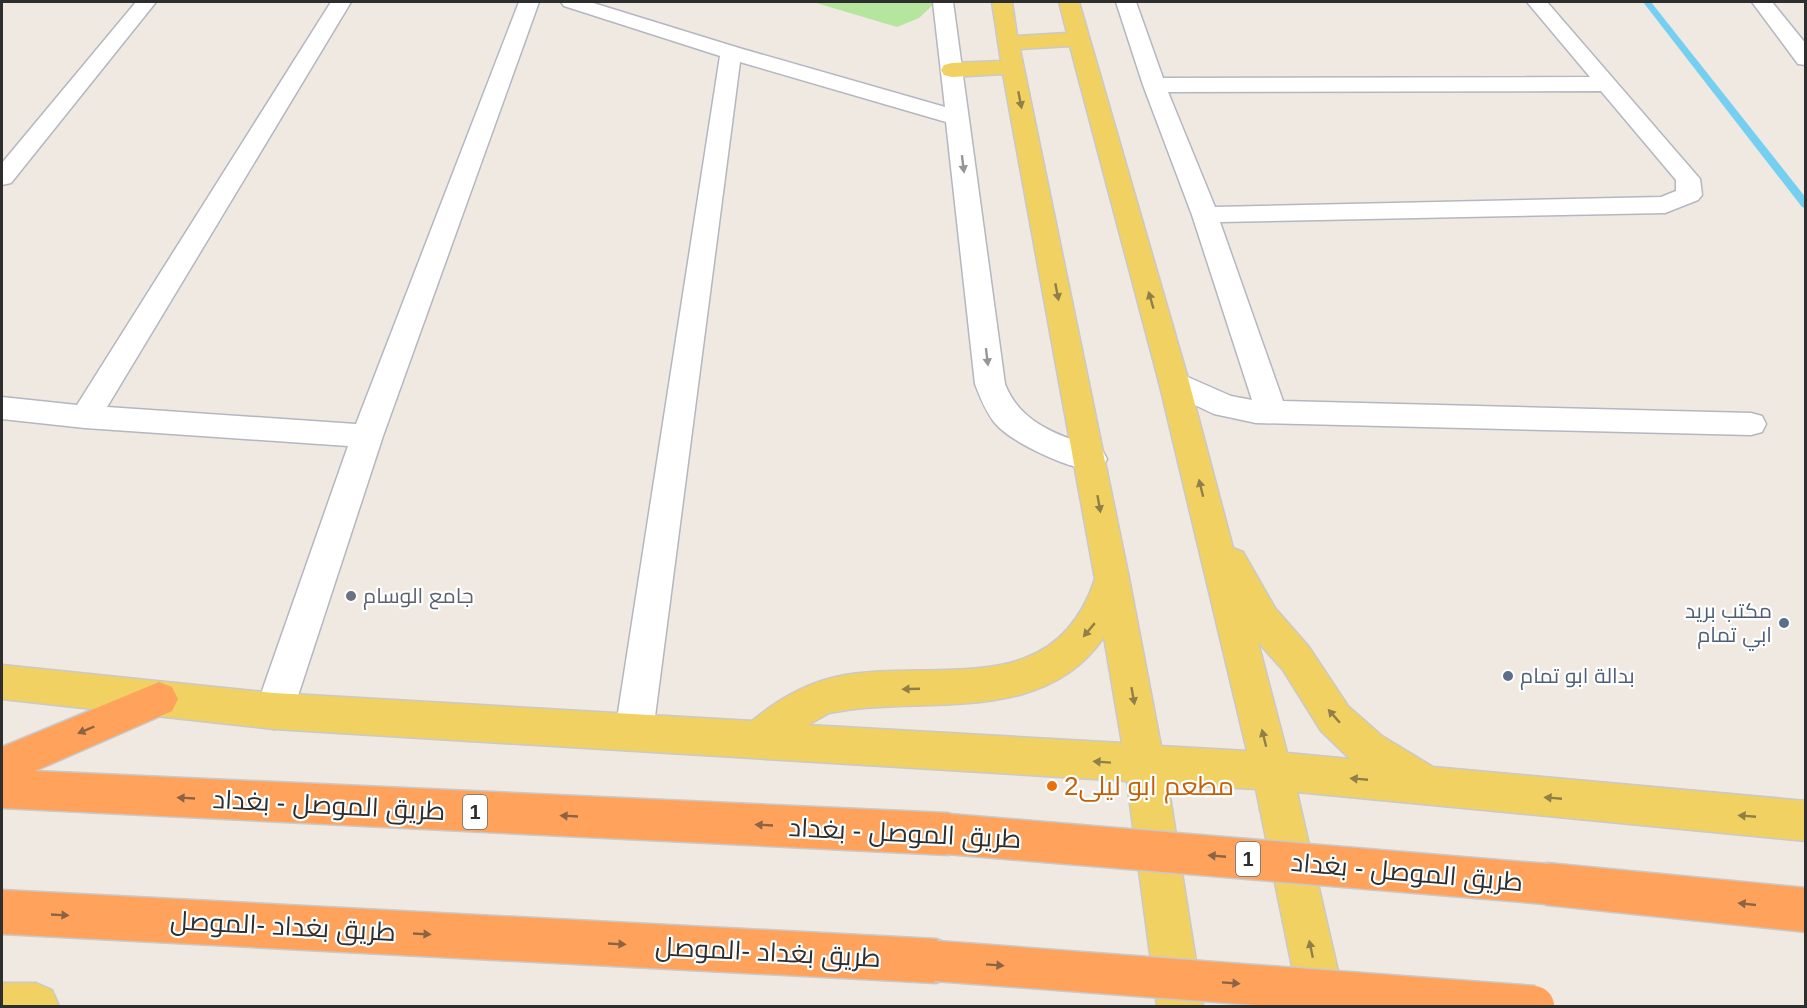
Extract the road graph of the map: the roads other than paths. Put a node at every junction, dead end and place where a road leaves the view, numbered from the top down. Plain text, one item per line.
1 (146, 2) edge
2 (341, 2) edge
3 (529, 2) edge
4 (571, 2) edge
5 (943, 2) edge
6 (1002, 2) edge
7 (1069, 2) edge
8 (1126, 2) edge
9 (1538, 2) edge
10 (1762, 2) edge
11 (1796, 33) edge
12 (1078, 39) junction
13 (731, 53) junction
14 (1010, 55) junction
15 (1806, 59) edge
16 (952, 70) junction
17 (1608, 84) junction
18 (1154, 85) junction
19 (957, 118) junction
20 (2, 178) edge
21 (1205, 215) junction
22 (1174, 382) junction
23 (2, 408) edge
24 (1271, 412) junction
25 (85, 417) junction
26 (1751, 424) dead end
27 (367, 436) junction
28 (1090, 459) junction
29 (1209, 522) junction
30 (1112, 578) junction
31 (2, 682) edge
32 (159, 699) junction
33 (274, 711) junction
34 (634, 732) junction
35 (759, 740) junction
36 (1145, 764) junction
37 (2, 766) edge
38 (1272, 771) junction
39 (1431, 786) junction
40 (2, 789) edge
41 (1806, 821) edge
42 (1806, 910) edge
43 (2, 912) edge
44 (2, 1006) edge
45 (36, 1006) edge
46 (1180, 1006) edge
47 (1323, 1006) edge
48 (1534, 1006) edge

1 - 20 street
2 - 25 street
3 - 27 street
4 - 13 street
5 - 16 street
6 - 14 main road
7 - 12 main road
8 - 18 street
9 - 17 street
10 - 11 street
11 - 15 street
12 - 14 main road
22 -> 12 main road
13 - 19 street
13 - 34 street
14 - 16 main road
14 -> 28 main road
16 - 19 street
17 - 18 street
17 - 21 street
18 - 21 street
19 -> 28 street
21 - 24 street
22 - 24 street
29 -> 22 main road
23 - 25 street
24 - 26 street
25 - 27 street
27 - 33 street
28 -> 30 main road
38 -> 29 main road
39 -> 29 main road
30 -> 35 main road
30 -> 36 main road
31 - 32 main road
32 - 33 main road
32 -> 37 highway
33 - 34 main road
34 - 35 main road
36 -> 35 main road
36 - 38 main road
36 - 46 main road
39 -> 38 main road
47 -> 38 main road
41 -> 39 main road
42 -> 40 highway, طريق الموصل - بغداد / 1, bridge
43 -> 48 highway, طريق بغداد -الموصل, bridge
44 - 45 main road

